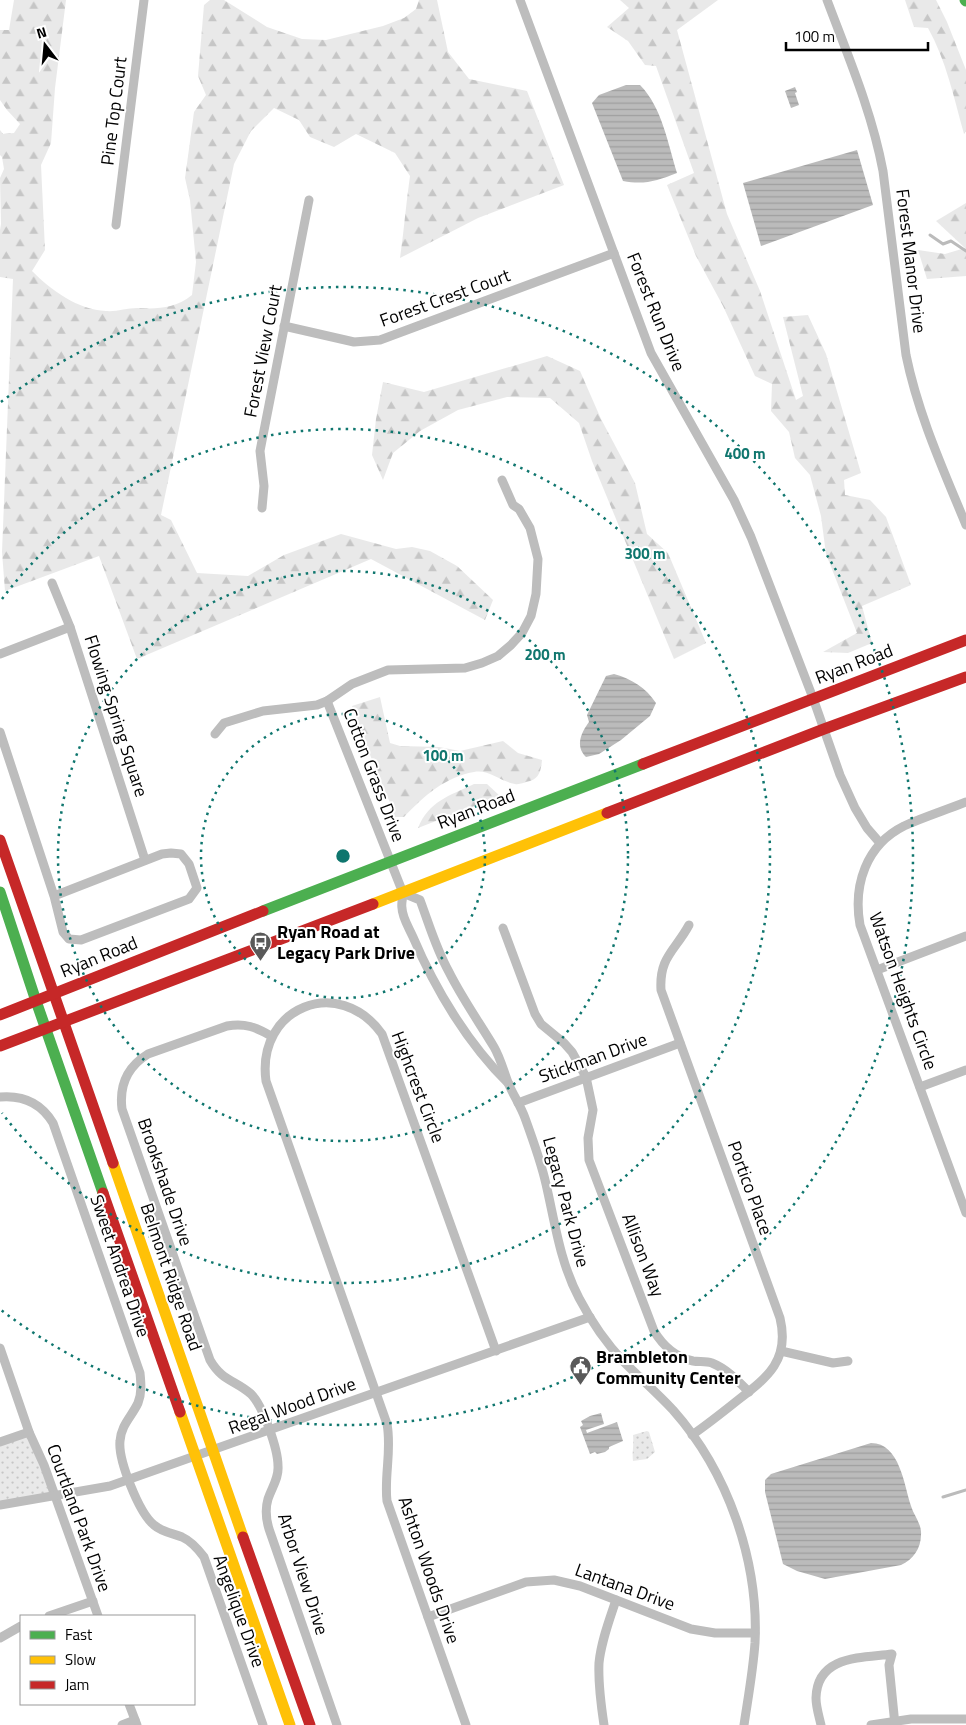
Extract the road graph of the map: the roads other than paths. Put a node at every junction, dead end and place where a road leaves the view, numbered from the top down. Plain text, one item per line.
1 (144, 0) edge
2 (520, 0) edge
3 (827, 0) edge
4 (309, 200) dead end
5 (116, 225) dead end
6 (614, 253) junction
7 (284, 326) junction
8 (502, 480) dead end
9 (262, 508) dead end
10 (966, 525) edge
11 (52, 583) dead end
12 (70, 627) junction
13 (966, 640) edge
14 (0, 654) edge
15 (966, 677) edge
16 (813, 698) junction
17 (327, 701) junction
18 (824, 729) junction
19 (0, 732) edge
20 (215, 734) dead end
21 (966, 802) edge
22 (0, 840) edge
23 (880, 843) junction
24 (145, 860) junction
25 (390, 861) junction
26 (0, 892) edge
27 (403, 893) junction
28 (54, 896) junction
29 (689, 925) dead end
30 (503, 928) dead end
31 (966, 936) edge
32 (877, 970) junction
33 (55, 993) junction
34 (36, 1001) junction
35 (0, 1015) edge
36 (64, 1021) junction
37 (46, 1028) junction
38 (272, 1036) junction
39 (680, 1043) junction
40 (0, 1046) edge
41 (966, 1070) edge
42 (586, 1077) junction
43 (509, 1084) junction
44 (920, 1087) junction
45 (0, 1097) edge
46 (518, 1103) junction
47 (966, 1214) edge
48 (590, 1317) junction
49 (0, 1348) edge
50 (496, 1351) junction
51 (781, 1351) junction
52 (848, 1361) dead end
53 (749, 1392) junction
54 (376, 1393) junction
55 (269, 1431) junction
56 (29, 1432) junction
57 (692, 1435) junction
58 (0, 1442) edge
59 (213, 1451) junction
60 (197, 1456) junction
61 (130, 1480) junction
62 (55, 1496) junction
63 (0, 1505) edge
64 (616, 1600) junction
65 (92, 1601) junction
66 (52, 1615) edge
67 (98, 1615) edge
68 (428, 1617) junction
69 (20, 1627) edge
70 (755, 1633) junction
71 (0, 1638) edge
72 (129, 1705) edge
73 (966, 1719) edge
74 (136, 1723) edge
75 (895, 1723) edge
76 (122, 1725) edge
77 (263, 1725) edge
78 (290, 1725) edge
79 (310, 1725) edge
80 (337, 1725) edge
81 (466, 1725) edge
82 (604, 1725) edge
83 (744, 1725) edge
84 (821, 1725) edge
85 (871, 1725) edge

1 - 5 street, Pine Top Court
2 - 6 street, Forest Run Drive
3 - 10 street, Forest Manor Drive
4 - 7 street, Forest View Court
6 - 7 street, Forest Crest Court
6 - 16 street, Forest Run Drive
7 - 9 street, Forest View Court
8 - 17 street
11 - 12 street, Flowing Spring Square
12 - 14 street
12 - 24 street, Flowing Spring Square
13 - 16 main road, Ryan Road
15 - 18 main road
16 - 18 street, Forest Run Drive
16 - 25 main road, Ryan Road
17 - 20 street
17 - 25 street, Cotton Grass Drive
18 - 23 street, Forest Run Drive
18 - 27 main road
19 - 28 street
21 - 23 street, Watson Heights Circle
22 - 33 main road, Belmont Ridge Road
23 - 32 street, Watson Heights Circle
24 - 28 street
24 - 28 street
25 - 27 street, Legacy Park Drive
25 - 33 main road, Ryan Road
26 - 34 main road, Belmont Ridge Road
27 - 36 main road
27 - 43 street, Legacy Park Drive
27 - 43 street, Legacy Park Drive
29 - 39 street, Portico Place
30 - 42 street, Allison Way
31 - 32 street
32 - 44 street, Watson Heights Circle
33 - 34 main road, Ryan Road
33 - 36 main road, Belmont Ridge Road
34 - 35 main road, Ryan Road
34 - 37 main road, Belmont Ridge Road
36 - 37 main road
36 - 59 main road, Belmont Ridge Road
37 - 40 main road
37 - 60 main road, Belmont Ridge Road
38 - 50 street, Highcrest Circle
38 - 54 street, Highcrest Circle
38 - 55 street, Brookshade Drive
39 - 42 street, Stickman Drive
39 - 51 street, Portico Place
41 - 44 street
42 - 46 street, Stickman Drive
42 - 53 street, Allison Way
43 - 46 street, Legacy Park Drive
44 - 47 street, Watson Heights Circle
45 - 61 street, Sweet Andrea Drive
46 - 48 street, Legacy Park Drive
48 - 50 street, Regal Wood Drive
48 - 57 street, Legacy Park Drive
49 - 56 street, Courtland Park Drive
50 - 54 street, Regal Wood Drive
51 - 52 street
51 - 53 street, Portico Place
53 - 57 street, Portico Place
54 - 55 street, Regal Wood Drive
54 - 68 street, Ashton Woods Drive
55 - 59 street, Regal Wood Drive
55 - 80 street, Arbor View Drive
56 - 58 street, Courtland Park Drive
56 - 62 street, Courtland Park Drive
57 - 70 street, Legacy Park Drive
59 - 60 street, Regal Wood Drive
59 - 79 main road, Belmont Ridge Road
60 - 61 street, Regal Wood Drive
60 - 78 main road, Belmont Ridge Road
61 - 62 street, Regal Wood Drive
61 - 77 street, Angelique Drive
62 - 63 street, Regal Wood Drive
62 - 65 street, Courtland Park Drive
64 - 68 street, Lantana Drive
64 - 70 street, Lantana Drive
64 - 82 street
65 - 66 street
65 - 67 street, Courtland Park Drive
68 - 81 street, Ashton Woods Drive
69 - 71 street
70 - 83 street, Legacy Park Drive
72 - 74 street
73 - 75 street
74 - 76 street
75 - 84 street
75 - 85 street

